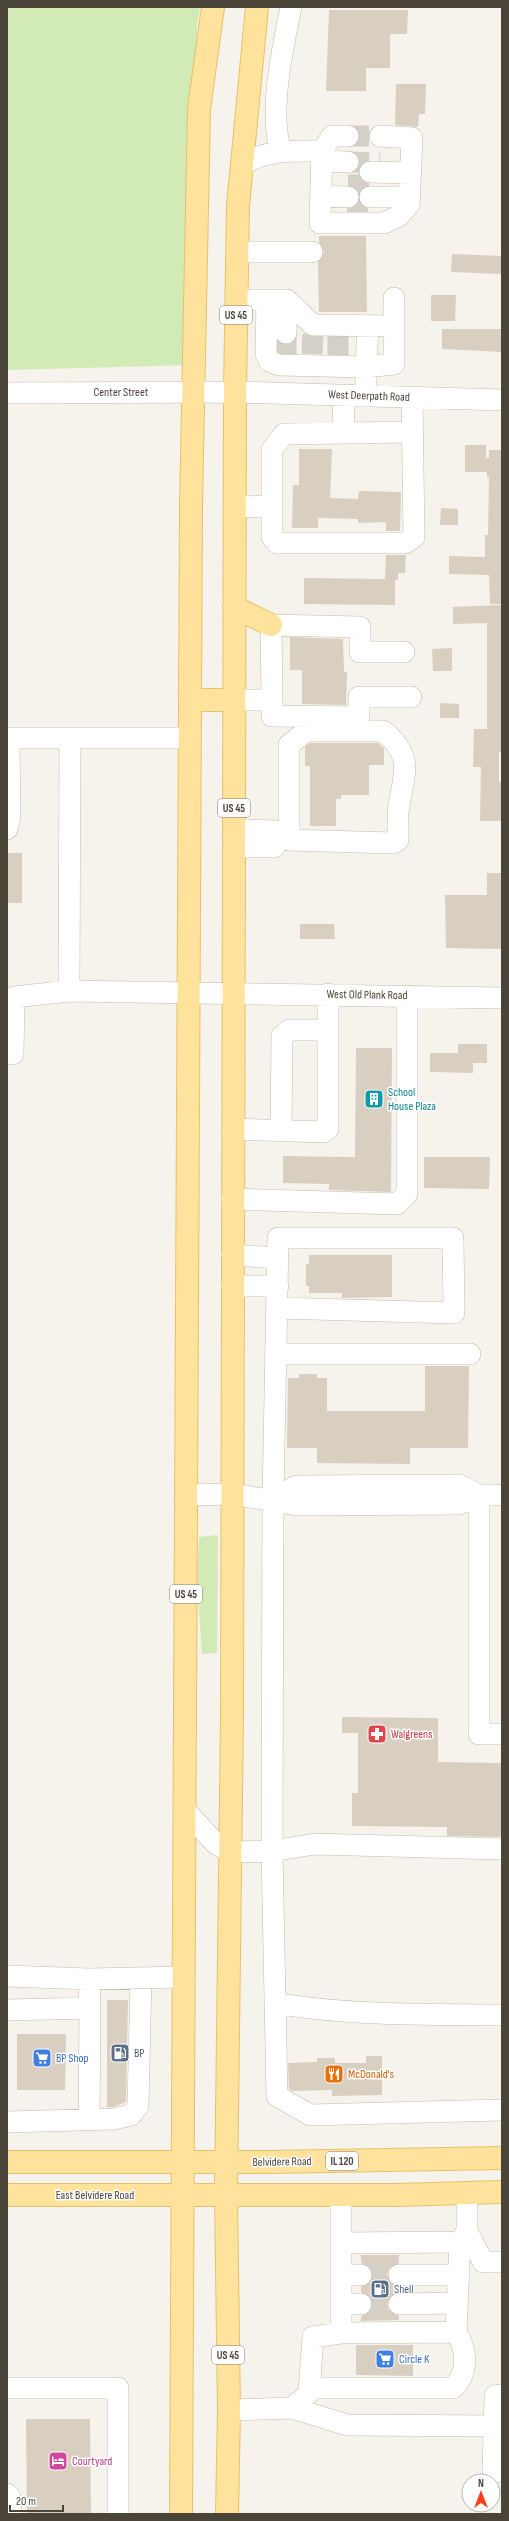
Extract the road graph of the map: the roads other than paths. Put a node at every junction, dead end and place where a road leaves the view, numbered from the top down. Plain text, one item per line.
1 (213, 7) edge
2 (257, 7) edge
3 (291, 7) edge
4 (252, 57) junction
5 (280, 59) junction
6 (246, 125) junction
7 (348, 136) tunnel mouth
8 (380, 136) tunnel mouth
9 (281, 151) junction
10 (242, 165) junction
11 (321, 179) junction
12 (409, 186) junction
13 (238, 252) junction
14 (312, 252) dead end
15 (394, 298) dead end
16 (237, 300) junction
17 (277, 300) junction
18 (368, 326) junction
19 (394, 326) junction
20 (286, 351) junction
21 (324, 361) junction
22 (366, 367) junction
23 (195, 392) junction
24 (235, 392) junction
25 (7, 393) edge
26 (322, 395) junction
27 (343, 396) junction
28 (366, 396) junction
29 (412, 398) junction
30 (502, 400) edge
31 (412, 432) junction
32 (344, 433) junction
33 (272, 506) junction
34 (235, 507) junction
35 (234, 607) junction
36 (271, 626) junction
37 (234, 642) junction
38 (404, 652) dead end
39 (411, 697) dead end
40 (191, 700) junction
41 (234, 700) junction
42 (272, 700) junction
43 (8, 738) edge
44 (70, 738) junction
45 (190, 738) junction
46 (8, 788) edge
47 (7, 829) edge
48 (236, 840) junction
49 (283, 840) junction
50 (69, 990) junction
51 (189, 992) junction
52 (233, 992) junction
53 (328, 994) junction
54 (407, 996) junction
55 (502, 998) edge
56 (328, 1030) junction
57 (7, 1054) edge
58 (233, 1129) junction
59 (281, 1131) junction
60 (232, 1199) junction
61 (232, 1255) junction
62 (278, 1258) junction
63 (232, 1286) junction
64 (278, 1286) junction
65 (278, 1308) junction
66 (277, 1354) junction
67 (470, 1354) dead end
68 (232, 1494) junction
69 (186, 1495) junction
70 (273, 1500) junction
71 (502, 1734) edge
72 (184, 1809) junction
73 (502, 1849) edge
74 (272, 1851) junction
75 (230, 1852) junction
76 (7, 1976) edge
77 (184, 1976) junction
78 (89, 1979) junction
79 (141, 1979) junction
80 (275, 2004) junction
81 (90, 2008) junction
82 (7, 2010) edge
83 (502, 2015) edge
84 (502, 2110) edge
85 (89, 2120) junction
86 (7, 2122) edge
87 (502, 2158) edge
88 (7, 2162) edge
89 (183, 2162) junction
90 (227, 2162) junction
91 (502, 2192) edge
92 (468, 2194) junction
93 (7, 2195) edge
94 (183, 2195) junction
95 (226, 2195) junction
96 (341, 2195) junction
97 (464, 2237) junction
98 (341, 2243) junction
99 (502, 2262) edge
100 (458, 2274) junction
101 (399, 2275) tunnel mouth
102 (457, 2303) junction
103 (399, 2304) tunnel mouth
104 (456, 2332) junction
105 (341, 2333) junction
106 (7, 2388) edge
107 (309, 2388) junction
108 (502, 2395) edge
109 (292, 2408) junction
110 (229, 2410) junction
111 (497, 2426) edge
112 (502, 2472) edge
113 (7, 2494) edge
114 (10, 2514) edge
115 (118, 2514) edge
116 (181, 2514) edge
117 (227, 2514) edge

1 - 23 main road, US 45
2 - 4 main road, US 45
3 - 5 street
4 - 5 street
4 - 6 main road, US 45
5 - 9 street
6 - 9 street
6 - 10 main road, US 45
7 - 11 street
8 - 12 street
9 - 10 street
9 - 11 street
10 - 13 main road, US 45
11 - 11 street
11 - 12 street
12 - 12 street
13 - 14 street
13 - 16 main road, US 45
15 - 19 street
16 - 17 street
16 - 24 main road, US 45
17 - 18 street
17 - 20 street
17 - 20 street
18 - 19 street
18 - 22 street
19 - 22 street
20 - 21 street
21 - 22 street
21 - 26 street
22 - 28 street
23 - 24 street, Center Street
23 - 25 street, Center Street
23 - 40 main road, US 45
24 - 26 street, West Deerpath Road
24 - 34 main road, US 45
26 - 27 street, West Deerpath Road
27 - 28 street, West Deerpath Road
27 - 32 street
28 - 29 street, West Deerpath Road
29 - 30 street, West Deerpath Road
29 - 31 street
31 - 32 street
31 - 33 street
32 - 33 street
33 - 34 street
34 - 35 main road, US 45
35 - 36 main road
35 - 37 main road, US 45
36 - 37 main road
36 - 38 street
36 - 42 street
37 - 41 main road, US 45
39 - 42 street
40 - 41 main road
40 - 45 main road, US 45
41 - 42 street
41 - 48 main road, US 45
43 - 44 street
43 - 46 street
44 - 45 street
44 - 50 street
45 - 51 main road, US 45
46 - 47 street
48 - 49 street
48 - 52 main road, US 45
49 - 49 street
50 - 51 street, West Old Plank Road
50 - 57 street, West Old Plank Road
51 - 52 street, West Old Plank Road
51 - 69 main road, US 45
52 - 53 street, West Old Plank Road
52 - 58 main road, US 45
53 - 54 street, West Old Plank Road
53 - 56 street
54 - 55 street, West Old Plank Road
54 - 60 street
56 - 59 street
56 - 59 street
58 - 59 street
58 - 60 main road, US 45
60 - 61 main road, US 45
61 - 62 street
61 - 63 main road, US 45
62 - 64 street
62 - 65 street
63 - 64 street
63 - 68 main road, US 45
64 - 65 street
65 - 66 street
66 - 67 street
66 - 70 street
68 - 69 street
68 - 70 street
68 - 75 main road, US 45
69 - 72 main road, US 45
70 - 71 street
70 - 74 street
72 - 75 street
72 - 77 main road, US 45
73 - 74 street
74 - 75 street
74 - 80 street
75 - 90 main road, US 45
76 - 78 street
77 - 79 street
77 - 89 main road, US 45
78 - 79 street
78 - 81 street
79 - 85 street
80 - 83 street
80 - 84 street
81 - 82 street
81 - 85 street
85 - 86 street
87 - 90 main road, Belvidere Road / IL 120
88 - 89 main road, IL 120
89 - 90 main road, Belvidere Road / IL 120
89 - 94 main road, US 45
90 - 95 main road, US 45
91 - 92 main road
92 - 96 main road
92 - 97 street
93 - 94 main road, East Belvidere Road
94 - 95 main road
94 - 116 main road, US 45
95 - 96 main road
95 - 110 main road, US 45
96 - 98 street
97 - 98 street
97 - 99 street
97 - 100 street
98 - 105 street
100 - 101 street
100 - 102 street
102 - 103 street
102 - 104 street
104 - 105 street
104 - 107 street
105 - 107 street
106 - 115 street
107 - 109 street
108 - 111 street
109 - 110 street
109 - 111 street
110 - 117 main road, US 45
111 - 112 street
113 - 114 street

